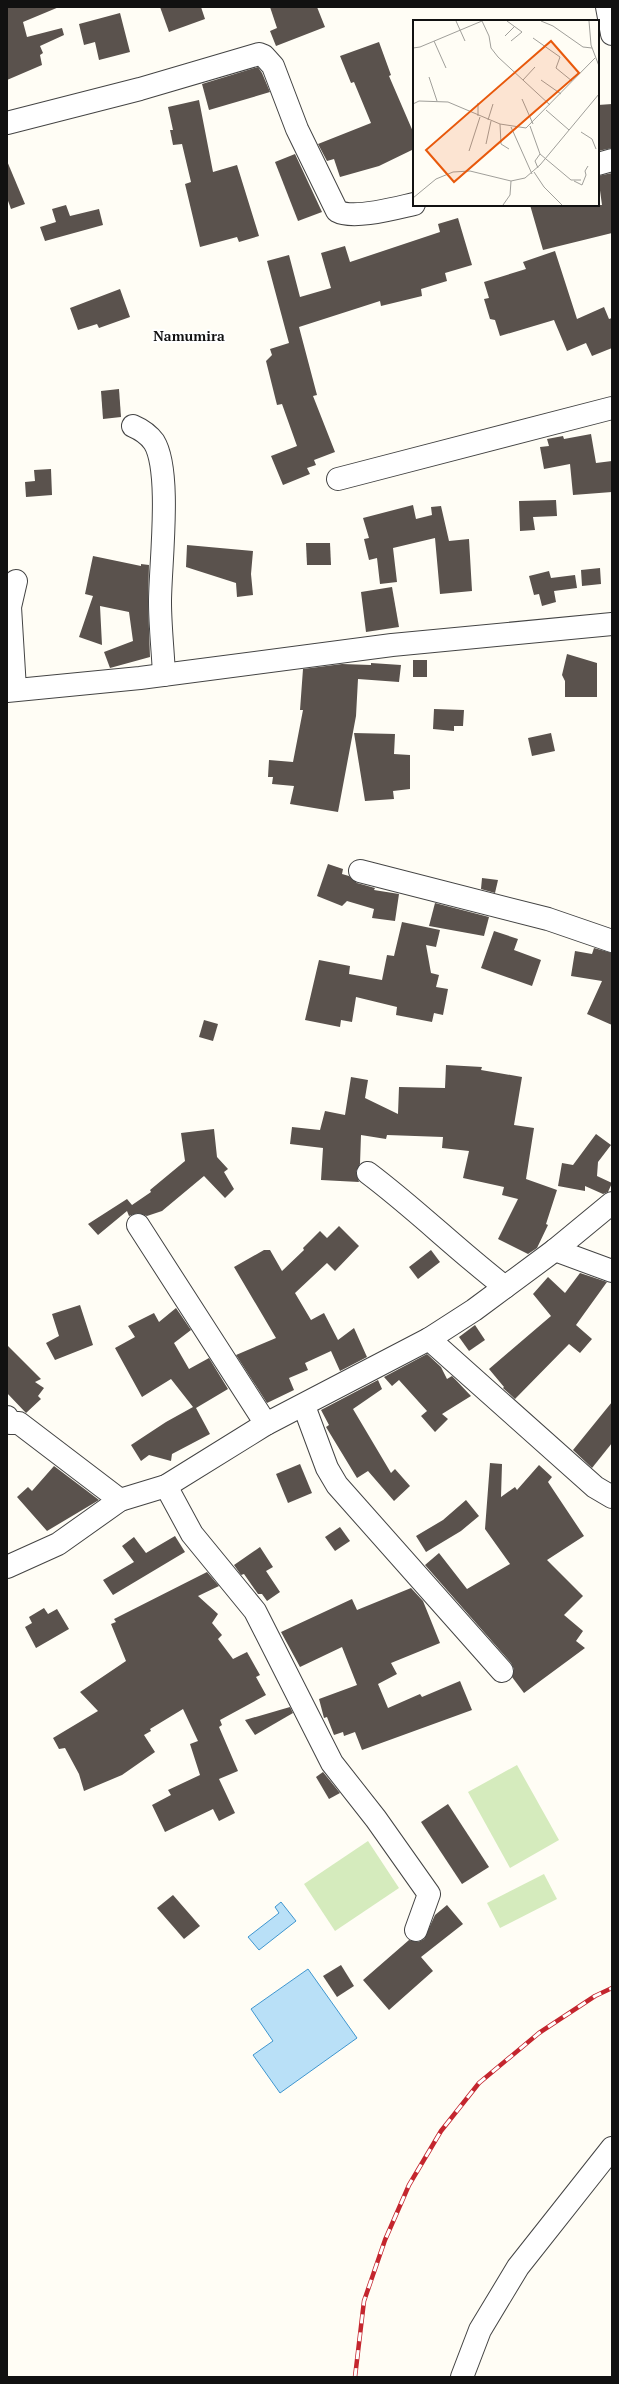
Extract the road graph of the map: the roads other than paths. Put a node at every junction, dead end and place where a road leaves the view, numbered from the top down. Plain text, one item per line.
1 (607, 7) edge
2 (612, 34) edge
3 (7, 123) edge
4 (612, 160) edge
5 (599, 164) edge
6 (413, 204) edge
7 (612, 408) edge
8 (133, 426) dead end
9 (338, 479) dead end
10 (16, 581) dead end
11 (612, 624) edge
12 (164, 675) junction
13 (11, 690) edge
14 (360, 871) dead end
15 (612, 941) edge
16 (368, 1173) dead end
17 (612, 1203) edge
18 (138, 1225) dead end
19 (555, 1250) junction
20 (612, 1271) edge
21 (504, 1287) junction
22 (429, 1339) junction
23 (304, 1406) junction
24 (7, 1417) edge
25 (266, 1424) junction
26 (166, 1486) junction
27 (612, 1497) edge
28 (120, 1500) junction
29 (7, 1567) edge
30 (502, 1671) dead end
31 (416, 1930) dead end
32 (612, 2148) edge
33 (462, 2377) edge

1 - 2 street
3 - 6 street
4 - 5 street
7 - 9 street
8 - 12 street
10 - 13 street
11 - 12 street
12 - 13 street
14 - 15 street
16 - 21 street
17 - 19 street
18 - 25 street
19 - 20 street
19 - 21 street
21 - 22 street
22 - 23 street
22 - 27 street
23 - 25 street
23 - 30 street
24 - 28 street
25 - 26 street
26 - 28 street
26 - 31 street
28 - 29 street
32 - 33 street

